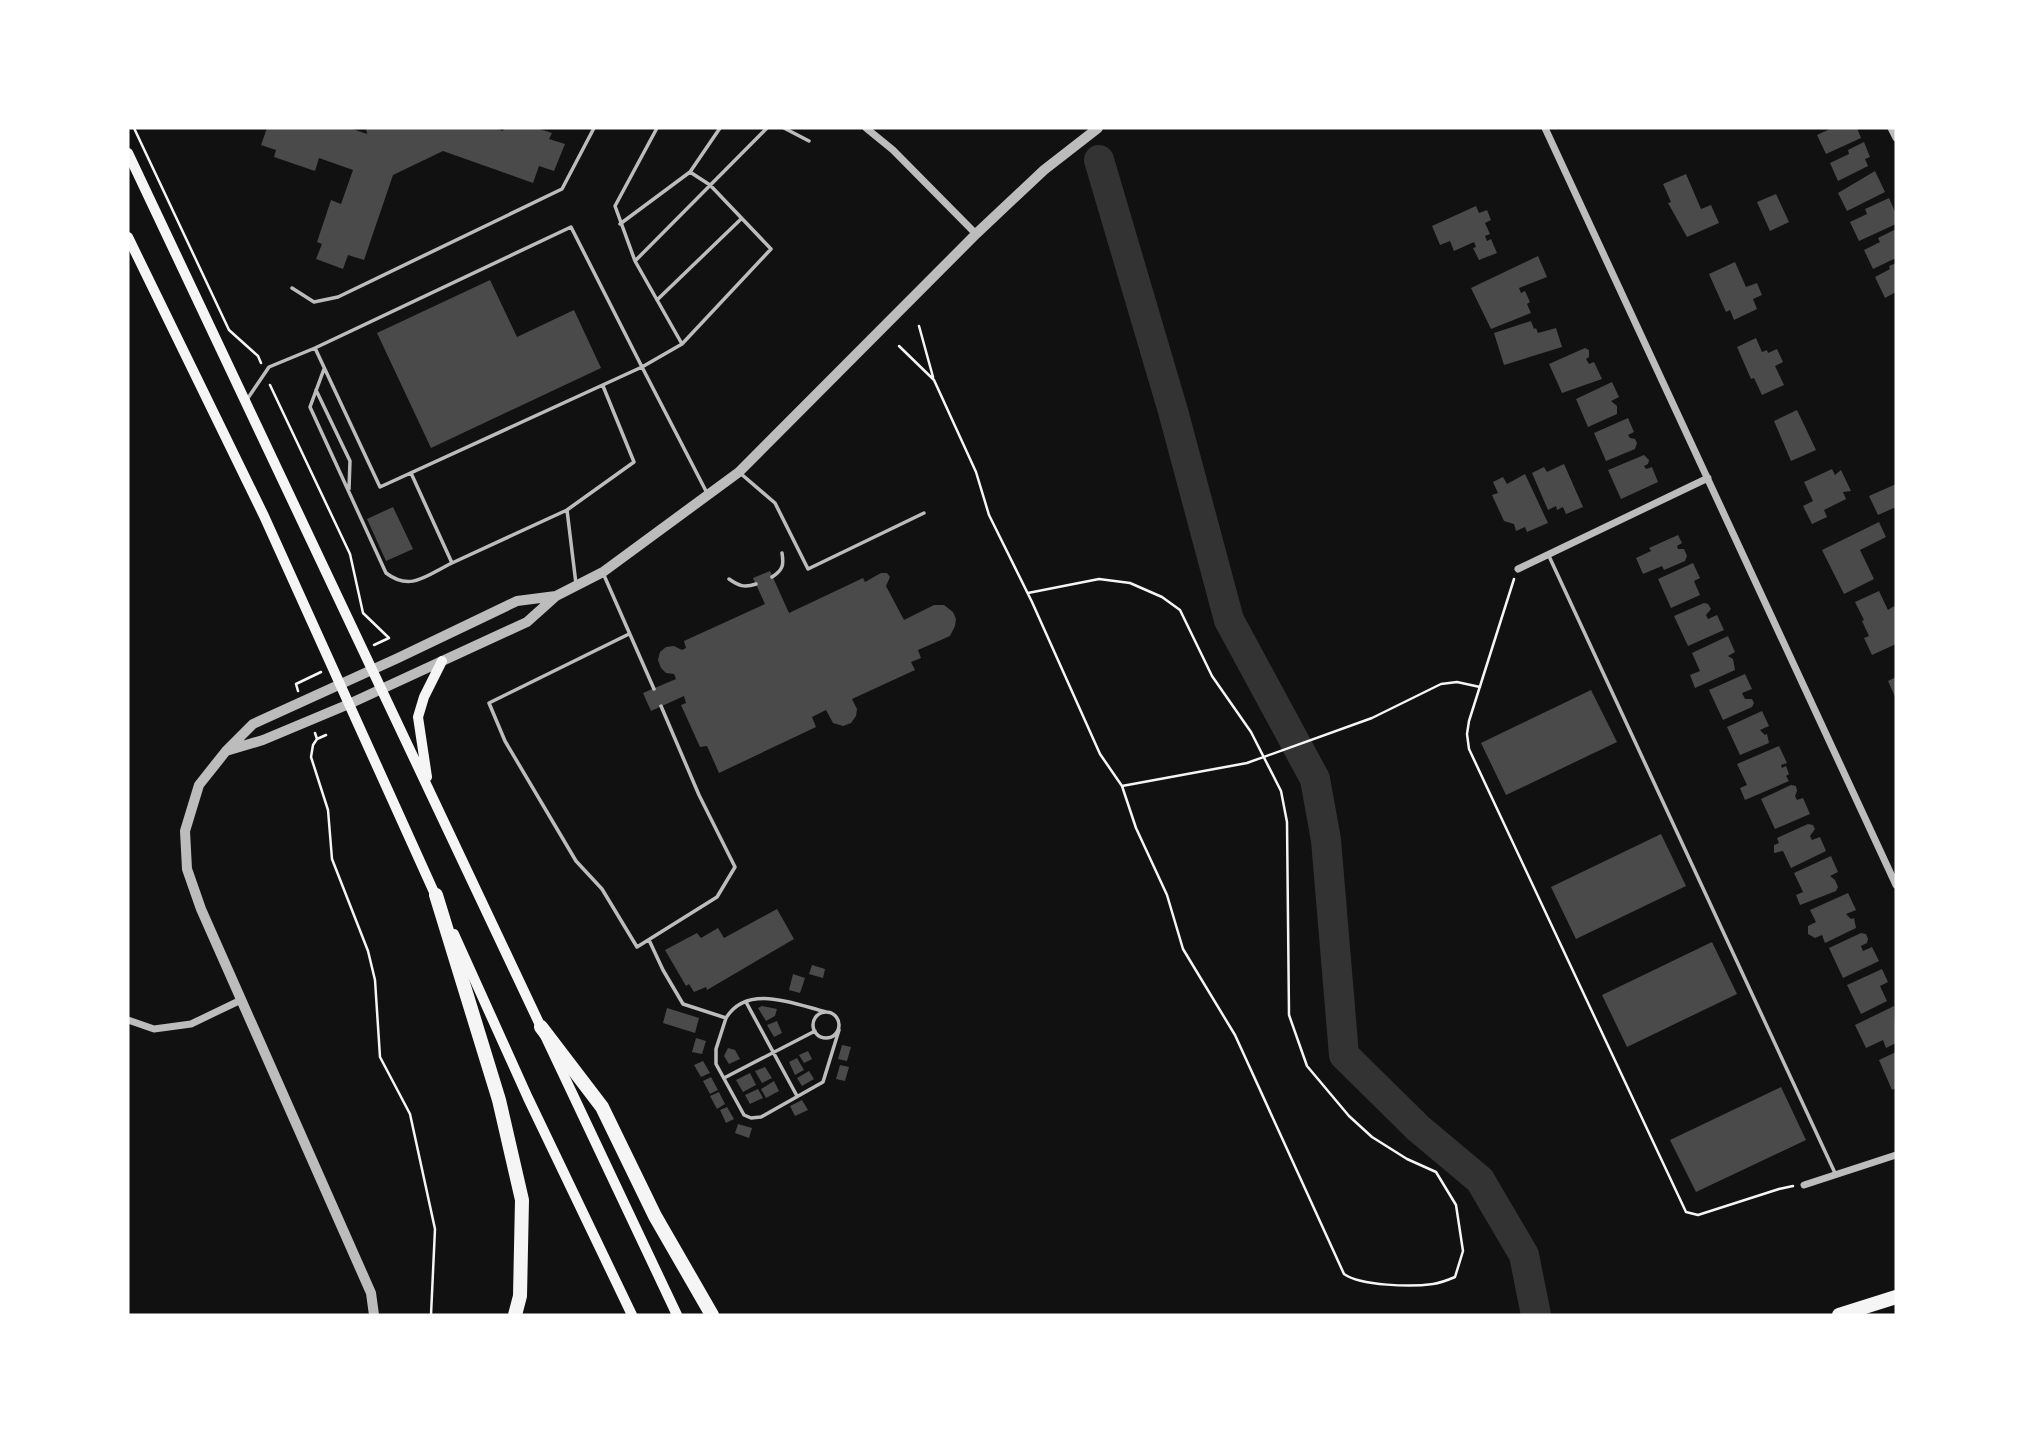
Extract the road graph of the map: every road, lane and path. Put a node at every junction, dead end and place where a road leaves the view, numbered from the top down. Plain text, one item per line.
1 (134, 128) edge
2 (594, 128) edge
3 (657, 128) edge
4 (720, 128) edge
5 (767, 128) edge
6 (784, 128) edge
7 (866, 128) edge
8 (1098, 128) edge
9 (1545, 128) edge
10 (1891, 128) edge
11 (1896, 138) edge
12 (809, 141) dead end
13 (128, 153) edge
14 (691, 172) junction
15 (710, 185) junction
16 (742, 219) junction
17 (620, 223) junction
18 (976, 234) junction
19 (128, 236) edge
20 (635, 261) junction
21 (292, 288) dead end
22 (657, 300) junction
23 (919, 326) dead end
24 (682, 344) junction
25 (899, 346) dead end
26 (315, 348) junction
27 (262, 366) dead end
28 (324, 367) junction
29 (642, 367) junction
30 (934, 380) junction
31 (602, 385) junction
32 (271, 388) dead end
33 (316, 390) junction
34 (246, 402) junction
35 (739, 472) junction
36 (411, 473) junction
37 (1708, 478) junction
38 (349, 491) junction
39 (708, 495) junction
40 (567, 510) junction
41 (924, 513) dead end
42 (782, 553) dead end
43 (1548, 554) junction
44 (452, 563) junction
45 (1518, 569) joint
46 (603, 572) junction
47 (772, 577) dead end
48 (729, 579) dead end
49 (756, 584) dead end
50 (577, 586) junction
51 (1028, 593) junction
52 (556, 596) junction
53 (629, 634) junction
54 (389, 638) dead end
55 (442, 661) junction
56 (373, 669) junction
57 (340, 684) junction
58 (1480, 687) junction
59 (382, 688) junction
60 (654, 689) dead end
61 (349, 704) junction
62 (661, 706) dead end
63 (314, 731) dead end
64 (326, 735) dead end
65 (317, 739) junction
66 (226, 751) junction
67 (1263, 757) junction
68 (1122, 786) junction
69 (429, 790) junction
70 (1896, 885) edge
71 (436, 895) junction
72 (649, 940) junction
73 (241, 1000) junction
74 (746, 1002) junction
75 (826, 1012) junction
76 (726, 1017) junction
77 (128, 1020) edge
78 (541, 1027) junction
79 (839, 1030) junction
80 (815, 1031) junction
81 (773, 1053) junction
82 (724, 1077) junction
83 (797, 1096) junction
84 (1896, 1155) edge
85 (1836, 1174) junction
86 (1804, 1185) joint
87 (1896, 1297) edge
88 (374, 1315) edge
89 (431, 1315) edge
90 (515, 1315) edge
91 (632, 1315) edge
92 (677, 1315) edge
93 (712, 1315) edge
94 (1839, 1315) edge

1 - 27 path
2 - 21 lane
3 - 17 lane
4 - 14 lane
5 - 15 lane
6 - 12 lane
7 - 18 street
8 - 18 street
9 - 37 street
10 - 11 street
13 - 34 main road
14 - 15 lane
14 - 17 lane
15 - 16 lane
15 - 20 lane
16 - 22 lane
16 - 24 lane
17 - 20 lane
18 - 35 street
19 - 57 main road
20 - 22 lane
22 - 24 lane
23 - 30 path
24 - 29 lane
25 - 30 path
26 - 28 lane
26 - 29 lane
26 - 34 lane
28 - 33 lane
28 - 36 lane
29 - 31 lane
29 - 39 lane
30 - 51 path
31 - 36 lane
31 - 40 lane
32 - 54 path
33 - 38 lane
33 - 38 lane
34 - 56 main road
35 - 39 street
35 - 41 lane
36 - 44 lane
37 - 43 street
37 - 70 street
38 - 44 lane
39 - 46 street
40 - 44 lane
40 - 50 lane
42 - 47 lane
43 - 45 street
43 - 85 lane
45 - 58 path
46 - 50 street
46 - 53 lane
48 - 49 lane
50 - 52 street
51 - 67 path
51 - 68 path
52 - 55 street
52 - 56 street
53 - 60 lane
53 - 72 lane
55 - 59 street
55 - 69 main road
56 - 57 street
56 - 59 main road
57 - 61 main road
57 - 66 street
58 - 67 path
58 - 86 path
59 - 61 street
59 - 69 main road
61 - 66 street
61 - 71 main road
62 - 72 lane
63 - 65 path
64 - 65 path
65 - 89 path
66 - 73 street
67 - 68 path
67 - 68 path
69 - 78 main road
71 - 90 highway
71 - 91 main road
72 - 76 lane
73 - 77 street
73 - 88 street
74 - 75 lane
74 - 76 lane
74 - 81 lane
75 - 79 lane
75 - 80 lane
76 - 82 lane
78 - 92 main road
78 - 93 highway
79 - 80 lane
79 - 83 lane
80 - 81 lane
81 - 82 lane
81 - 83 lane
82 - 83 lane
84 - 85 street
85 - 86 street
87 - 94 highway

